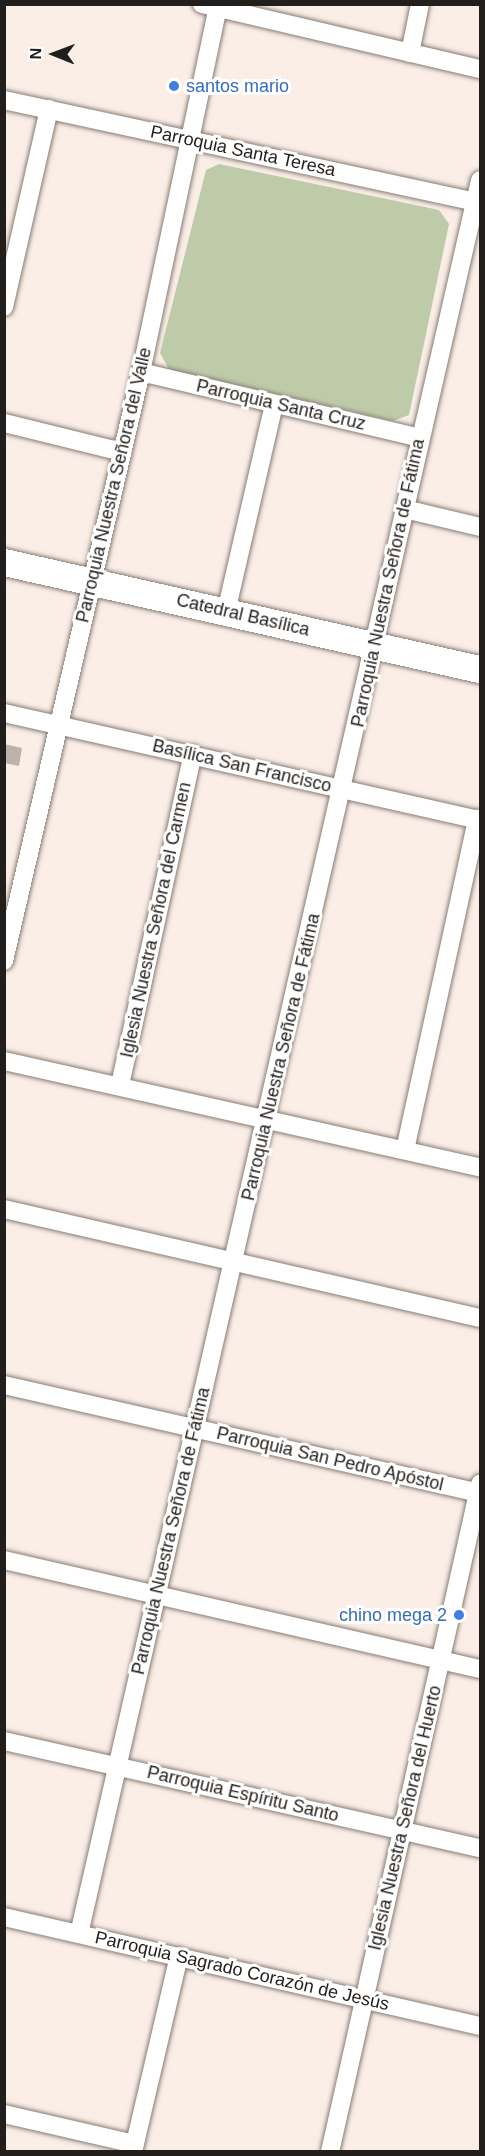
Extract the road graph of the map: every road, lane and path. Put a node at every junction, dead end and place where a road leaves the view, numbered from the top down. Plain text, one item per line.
1 (420, 4) edge
2 (210, 6) edge
3 (410, 53) junction
4 (480, 69) edge
5 (4, 100) edge
6 (49, 110) junction
7 (191, 140) junction
8 (480, 180) edge
9 (478, 203) edge
10 (4, 307) edge
11 (141, 372) junction
12 (274, 404) junction
13 (4, 423) edge
14 (420, 438) junction
15 (122, 452) junction
16 (405, 509) junction
17 (480, 527) edge
18 (4, 562) edge
19 (93, 581) junction
20 (226, 612) junction
21 (375, 646) junction
22 (480, 669) edge
23 (4, 713) edge
24 (57, 725) junction
25 (193, 754) junction
26 (342, 789) junction
27 (479, 819) edge
28 (4, 961) edge
29 (4, 1060) edge
30 (120, 1085) junction
31 (267, 1118) junction
32 (405, 1150) junction
33 (480, 1167) edge
34 (4, 1209) edge
35 (233, 1261) junction
36 (480, 1318) edge
37 (4, 1385) edge
38 (194, 1429) junction
39 (480, 1490) edge
40 (4, 1560) edge
41 (156, 1594) junction
42 (441, 1660) junction
43 (480, 1669) edge
44 (4, 1742) edge
45 (118, 1765) junction
46 (403, 1830) junction
47 (480, 1848) edge
48 (4, 1917) edge
49 (79, 1934) junction
50 (179, 1956) junction
51 (364, 2000) junction
52 (480, 2026) edge
53 (4, 2114) edge
54 (134, 2148) edge
55 (330, 2151) edge

1 - 3 street
2 - 3 street
2 - 7 street, Parroquia Nuestra Señora del Valle
3 - 4 street
5 - 6 street, Parroquia Santa Teresa
6 - 7 street, Parroquia Santa Teresa
6 - 10 street
7 - 9 street, Parroquia Santa Teresa
7 - 11 street, Parroquia Nuestra Señora del Valle
8 - 9 street, Parroquia Nuestra Señora de Fátima
9 - 14 street, Parroquia Nuestra Señora de Fátima
11 - 12 street, Parroquia Santa Cruz
11 - 15 street, Parroquia Nuestra Señora del Valle
12 - 14 street, Parroquia Santa Cruz
12 - 20 street
13 - 15 street
14 - 16 street, Parroquia Nuestra Señora de Fátima
15 - 19 street, Parroquia Nuestra Señora del Valle
16 - 17 street
16 - 21 street, Parroquia Nuestra Señora de Fátima
18 - 19 main road, Catedral Basílica
19 - 20 main road, Catedral Basílica
19 - 24 street, Parroquia Nuestra Señora del Valle
20 - 21 main road, Catedral Basílica
21 - 22 main road, Catedral Basílica
21 - 26 street, Parroquia Nuestra Señora de Fátima
23 - 24 street, Basílica San Francisco
24 - 25 street, Basílica San Francisco
24 - 28 street, Parroquia Nuestra Señora del Valle
25 - 26 street, Basílica San Francisco
25 - 30 street, Iglesia Nuestra Señora del Carmen
26 - 27 street, Basílica San Francisco
26 - 31 street, Parroquia Nuestra Señora de Fátima
27 - 32 street
29 - 30 street
30 - 31 street
31 - 32 street
31 - 35 street, Parroquia Nuestra Señora de Fátima
32 - 33 street
34 - 35 street
35 - 36 street
35 - 38 street, Parroquia Nuestra Señora de Fátima
37 - 38 street, Parroquia San Pedro Apóstol
38 - 39 street, Parroquia San Pedro Apóstol
38 - 41 street, Parroquia Nuestra Señora de Fátima
39 - 42 street, Iglesia Nuestra Señora del Huerto
40 - 41 street
41 - 42 street
41 - 45 street, Parroquia Nuestra Señora de Fátima
42 - 43 street
42 - 46 street, Iglesia Nuestra Señora del Huerto
44 - 45 street, Parroquia Espíritu Santo
45 - 46 street, Parroquia Espíritu Santo
45 - 49 street, Parroquia Nuestra Señora de Fátima
46 - 47 street, Parroquia Espíritu Santo
46 - 51 street, Iglesia Nuestra Señora del Huerto
48 - 49 street, Parroquia Sagrado Corazón de Jesús
49 - 50 street, Parroquia Sagrado Corazón de Jesús
50 - 51 street, Parroquia Sagrado Corazón de Jesús
50 - 54 street
51 - 52 street, Parroquia Sagrado Corazón de Jesús
51 - 55 street, Iglesia Nuestra Señora del Huerto
53 - 54 street

